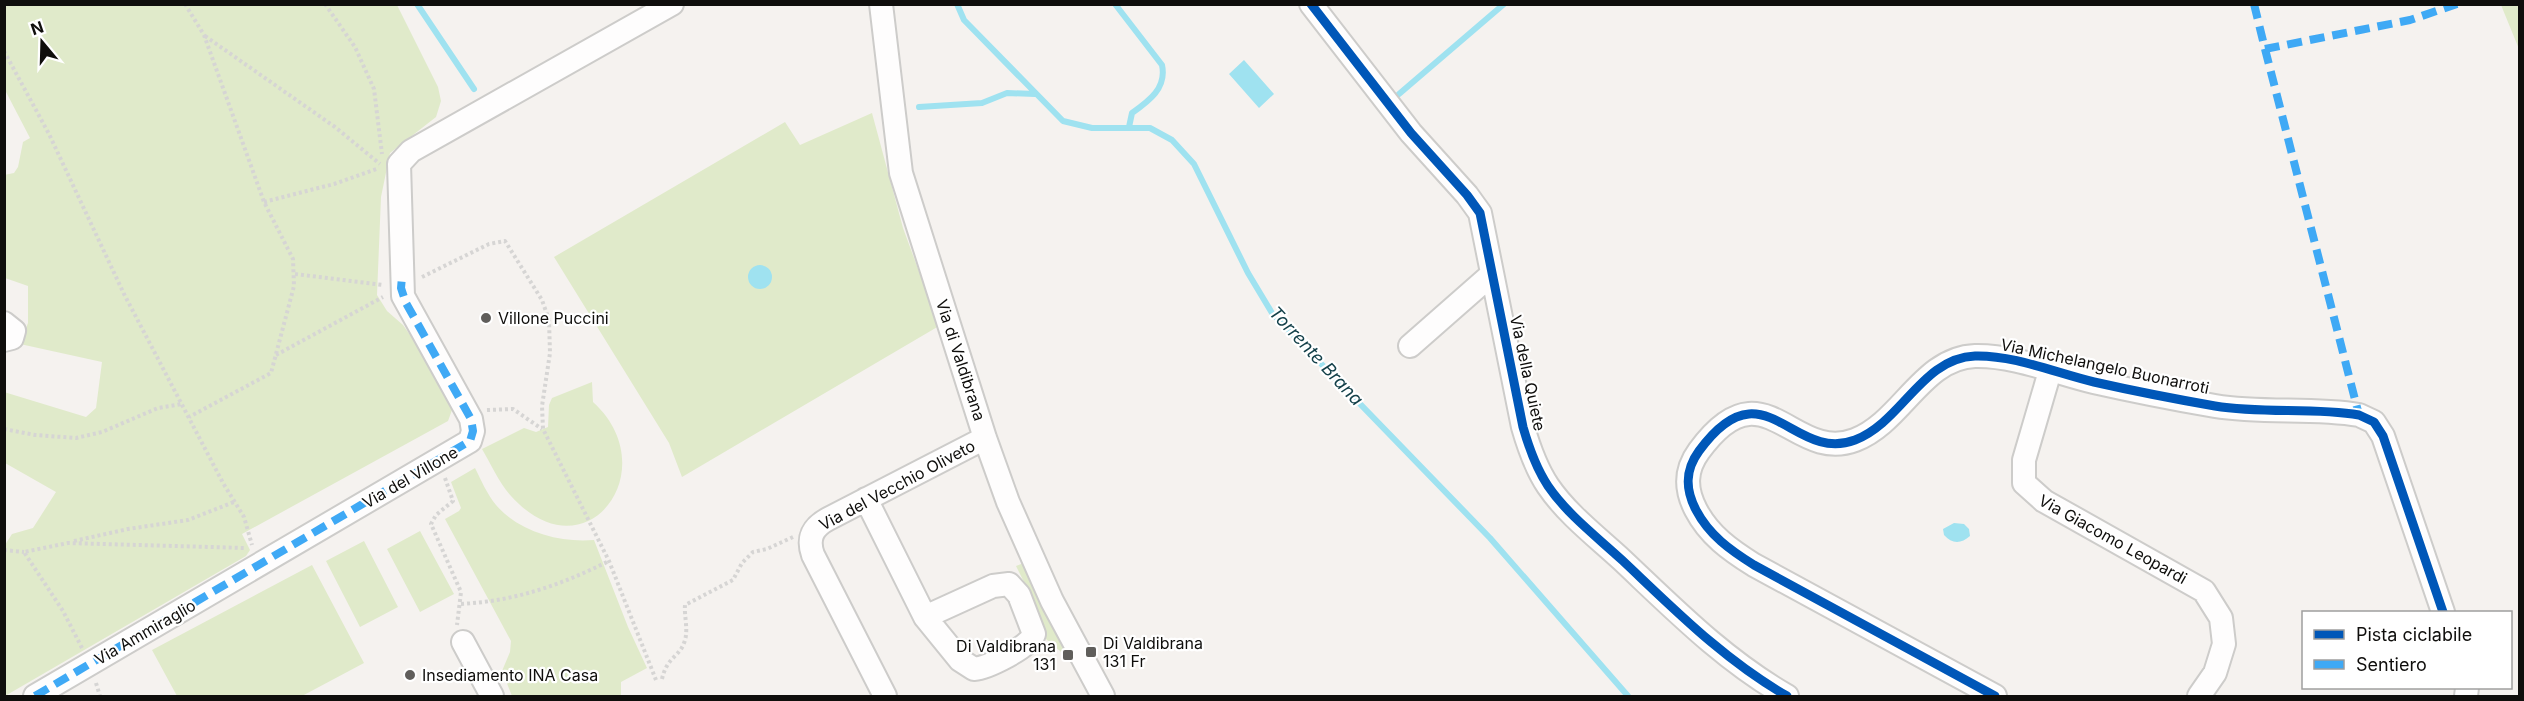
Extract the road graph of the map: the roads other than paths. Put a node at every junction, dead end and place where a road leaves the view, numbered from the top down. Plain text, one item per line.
1 (672, 4) edge
2 (881, 4) edge
3 (1311, 4) edge
4 (1492, 274) junction
5 (4, 323) edge
6 (4, 340) edge
7 (1410, 346) dead end
8 (2050, 370) junction
9 (985, 438) junction
10 (866, 499) junction
11 (255, 567) joint
12 (2443, 611) edge
13 (925, 617) junction
14 (463, 642) road end
15 (35, 696) edge
16 (492, 696) edge
17 (885, 696) edge
18 (1103, 696) edge
19 (1787, 696) edge
20 (1995, 696) edge
21 (2199, 696) edge

1 - 11 street, Via del Villone
2 - 9 street, Via di Valdibrana
3 - 4 street, Via della Quiete
4 - 7 street
4 - 19 street, Via della Quiete
5 - 6 street
8 - 12 street, Via Michelangelo Buonarroti
8 - 20 street, Via Michelangelo Buonarroti
8 - 21 street, Via Giacomo Leopardi
9 - 10 street, Via del Vecchio Oliveto
9 - 18 street, Via di Valdibrana
10 - 13 street
10 - 17 street, Via del Vecchio Oliveto
11 - 15 street, Via Ammiraglio
13 - 13 street
14 - 16 street

